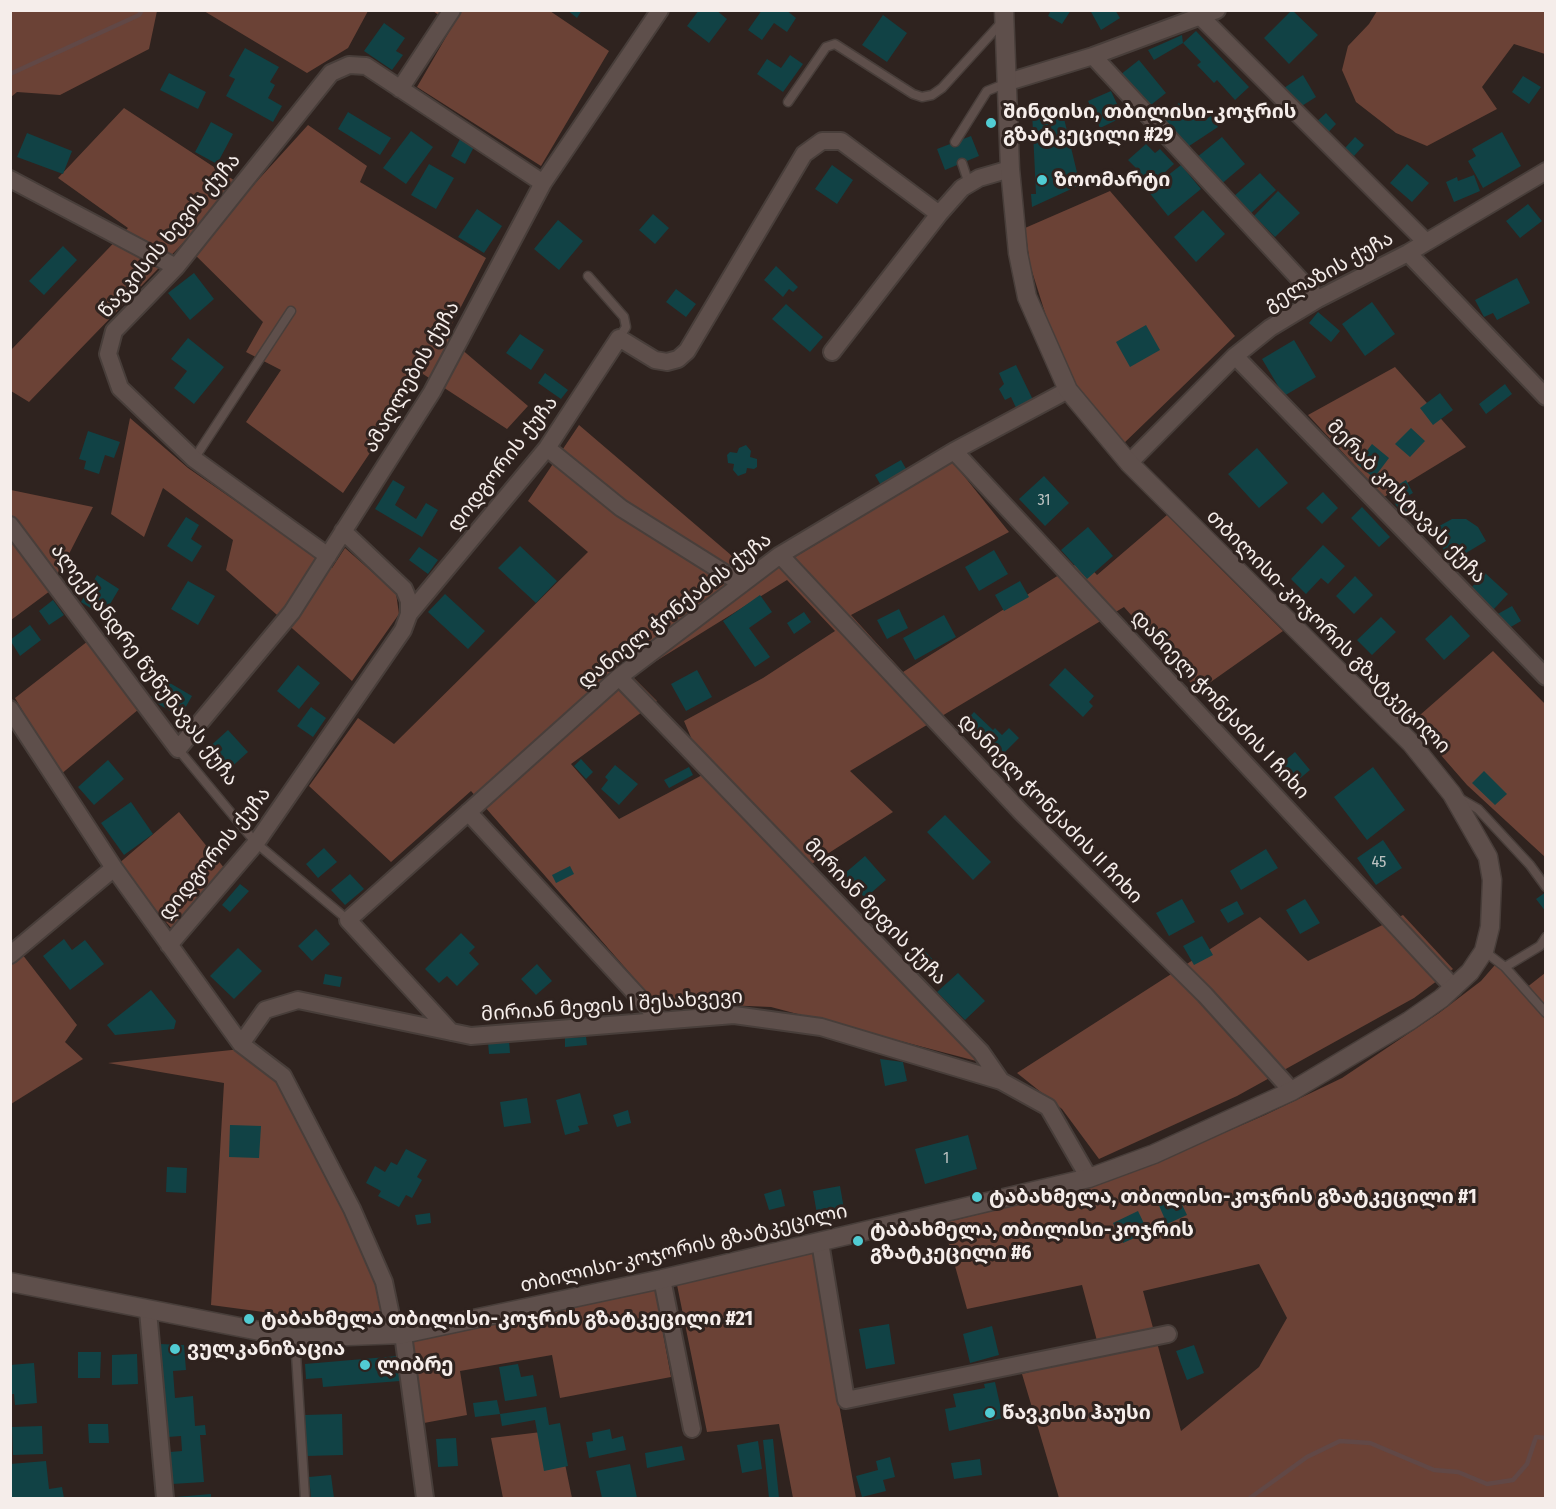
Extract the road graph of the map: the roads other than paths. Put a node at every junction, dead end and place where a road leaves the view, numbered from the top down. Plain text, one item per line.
1 (452, 10) edge
2 (660, 10) edge
3 (1209, 14) edge
4 (1004, 15) edge
5 (1093, 56) junction
6 (1008, 82) junction
7 (400, 89) junction
8 (788, 102) dead end
9 (955, 142) dead end
10 (962, 163) dead end
11 (1010, 169) junction
12 (1545, 171) edge
13 (10, 179) edge
14 (543, 183) junction
15 (969, 184) junction
16 (939, 214) junction
17 (1426, 242) junction
18 (1408, 253) junction
19 (176, 267) junction
20 (588, 276) dead end
21 (1318, 299) junction
22 (291, 311) dead end
23 (619, 338) junction
24 (832, 352) dead end
25 (1235, 356) junction
26 (1068, 390) junction
27 (1545, 397) edge
28 (547, 448) junction
29 (954, 451) junction
30 (194, 459) junction
31 (1129, 463) junction
32 (10, 525) edge
33 (343, 531) junction
34 (780, 555) junction
35 (327, 556) junction
36 (742, 584) junction
37 (409, 614) junction
38 (620, 677) junction
39 (1545, 677) edge
40 (10, 709) edge
41 (178, 749) junction
42 (1452, 794) junction
43 (468, 812) junction
44 (256, 843) junction
45 (114, 868) junction
46 (1545, 887) edge
47 (348, 920) junction
48 (1545, 937) edge
49 (169, 945) junction
50 (1484, 951) junction
51 (10, 954) edge
52 (1506, 967) junction
53 (1454, 988) junction
54 (1545, 1012) edge
55 (659, 1019) junction
56 (451, 1032) junction
57 (241, 1044) junction
58 (1000, 1081) junction
59 (1292, 1091) junction
60 (1089, 1178) junction
61 (820, 1242) junction
62 (662, 1279) junction
63 (10, 1281) edge
64 (148, 1311) junction
65 (1168, 1334) dead end
66 (399, 1335) junction
67 (295, 1338) junction
68 (692, 1429) dead end
69 (165, 1498) edge
70 (305, 1498) edge
71 (425, 1498) edge

1 - 7 street
2 - 14 street, ამაღლების ქუჩა
3 - 5 street
3 - 17 street
4 - 6 main road, თბილისი-კოჯორის გზატკეცილი
4 - 8 lane
5 - 6 street
5 - 21 street
6 - 9 lane
6 - 11 main road, თბილისი-კოჯორის გზატკეცილი
7 - 14 street, წავკისის ხევის ქუჩა
7 - 19 street, წავკისის ხევის ქუჩა
10 - 15 lane
11 - 15 street
11 - 26 main road, თბილისი-კოჯორის გზატკეცილი
12 - 17 street, გელაზის ქუჩა
13 - 19 street
14 - 33 street, ამაღლების ქუჩა
15 - 16 street
16 - 23 street
16 - 24 street
17 - 18 street, გელაზის ქუჩა
18 - 21 street, გელაზის ქუჩა
18 - 27 street
19 - 30 street, წავკისის ხევის ქუჩა
20 - 23 lane
21 - 25 street, გელაზის ქუჩა
22 - 30 lane
23 - 28 street, დიდგორის ქუჩა
25 - 31 street, გელაზის ქუჩა
25 - 39 street, მერაბ კოსტავას ქუჩა
26 - 29 street, დანიელ ჭონქაძის ქუჩა
26 - 31 main road, თბილისი-კოჯორის გზატკეცილი
28 - 36 street
28 - 37 street, დიდგორის ქუჩა
29 - 34 street, დანიელ ჭონქაძის ქუჩა
29 - 53 street, დანიელ ჭონქაძის I ჩიხი
30 - 35 street, წავკისის ხევის ქუჩა
31 - 42 main road, თბილისი-კოჯორის გზატკეცილი
32 - 41 street, ალექსანდრე წუწუნავას ქუჩა
33 - 35 street, ამაღლების ქუჩა
33 - 37 street
34 - 36 street, დანიელ ჭონქაძის ქუჩა
34 - 59 street, დანიელ ჭონქაძის II ჩიხი
35 - 41 street, ამაღლების ქუჩა
36 - 38 street, დანიელ ჭონქაძის ქუჩა
37 - 44 street, დიდგორის ქუჩა
38 - 43 street, დანიელ ჭონქაძის ქუჩა
38 - 58 street, მირიან მეფის ქუჩა
40 - 45 street
41 - 44 lane, ალექსანდრე წუწუნავას ქუჩა
42 - 46 lane
42 - 50 main road, თბილისი-კოჯორის გზატკეცილი
43 - 47 street, დანიელ ჭონქაძის ქუჩა
43 - 55 street
44 - 47 lane, ალექსანდრე წუწუნავას ქუჩა
44 - 49 street, დიდგორის ქუჩა
45 - 49 street
45 - 51 street
47 - 56 street, ალექსანდრე წუწუნავას ქუჩა
48 - 52 lane
49 - 57 street
50 - 52 lane
50 - 53 main road, თბილისი-კოჯორის გზატკეცილი
52 - 54 lane
53 - 59 main road, თბილისი-კოჯორის გზატკეცილი
55 - 56 street, მირიან მეფის I შესახვევი
55 - 58 street, მირიან მეფის I შესახვევი
56 - 57 street, მირიან მეფის I შესახვევი
57 - 66 street
58 - 60 street, მირიან მეფის ქუჩა
59 - 60 main road, თბილისი-კოჯორის გზატკეცილი
60 - 61 main road, თბილისი-კოჯორის გზატკეცილი
61 - 62 main road, თბილისი-კოჯორის გზატკეცილი
61 - 65 street
62 - 66 main road, თბილისი-კოჯორის გზატკეცილი
62 - 68 street
63 - 64 main road, თბილისი-კოჯორის გზატკეცილი
64 - 67 main road, თბილისი-კოჯორის გზატკეცილი
64 - 69 street
66 - 67 main road, თბილისი-კოჯორის გზატკეცილი
66 - 71 street
67 - 70 lane

